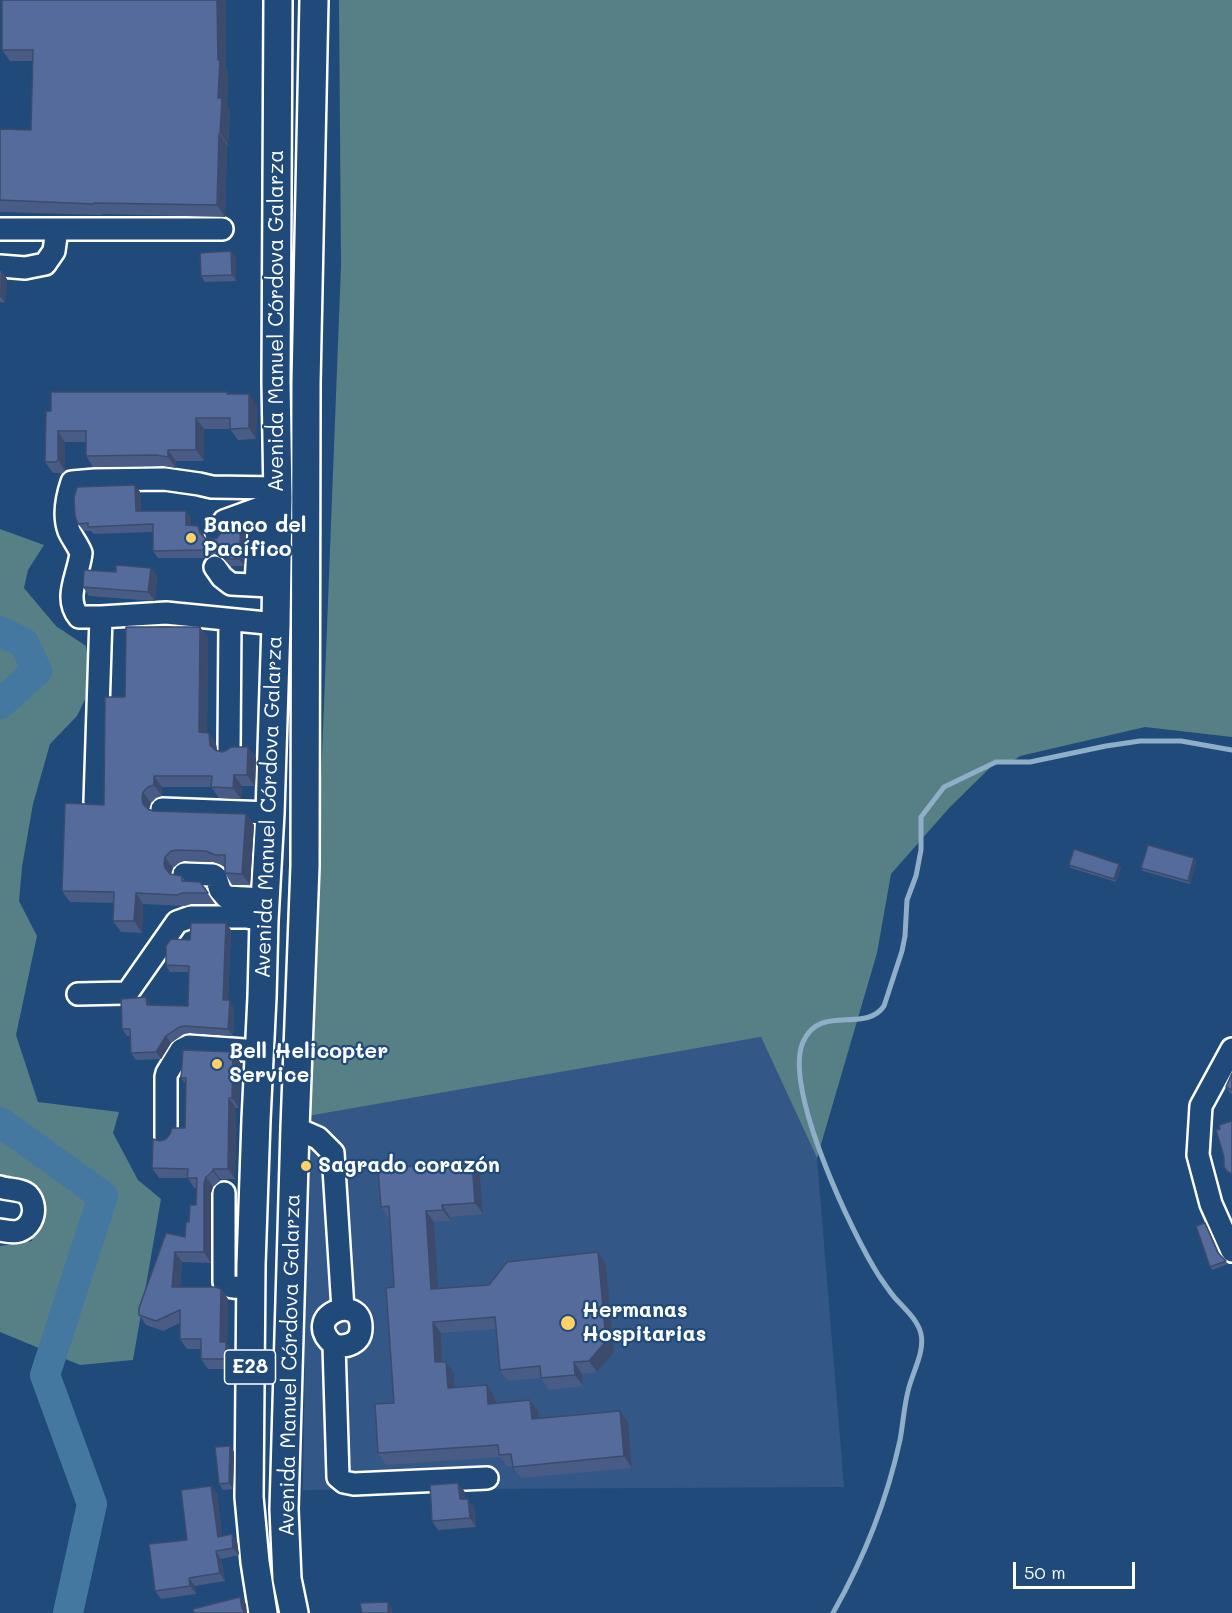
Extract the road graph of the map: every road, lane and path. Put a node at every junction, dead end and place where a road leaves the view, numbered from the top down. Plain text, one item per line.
1 (278, 0) edge
2 (314, 0) edge
3 (311, 162) junction
4 (276, 163) junction
5 (0, 229) edge
6 (57, 229) junction
7 (222, 229) dead end
8 (0, 266) edge
9 (276, 382) junction
10 (306, 382) junction
11 (272, 498) junction
12 (216, 534) dead end
13 (215, 567) dead end
14 (266, 586) junction
15 (101, 617) junction
16 (230, 620) junction
17 (276, 624) junction
18 (229, 750) edge
19 (96, 802) edge
20 (162, 809) edge
21 (270, 813) junction
22 (184, 874) edge
23 (264, 910) junction
24 (78, 994) dead end
25 (1232, 1049) edge
26 (259, 1051) junction
27 (255, 1120) junction
28 (295, 1128) junction
29 (166, 1138) edge
30 (0, 1188) edge
31 (224, 1192) dead end
32 (0, 1230) edge
33 (1232, 1251) edge
34 (251, 1286) junction
35 (343, 1309) junction
36 (334, 1345) junction
37 (487, 1478) dead end
38 (262, 1613) edge
39 (294, 1613) edge

1 - 4 main road, Avenida Manuel Córdova Galarza / E28
2 - 3 main road, Avenida Manuel Córdova Galarza / E28
3 - 4 main road
3 - 10 main road, Avenida Manuel Córdova Galarza / E28
4 - 9 main road, Avenida Manuel Córdova Galarza / E28
5 - 6 street
6 - 7 street
6 - 8 street
9 - 10 main road
9 - 11 main road, Avenida Manuel Córdova Galarza / E28
10 - 28 main road, Avenida Manuel Córdova Galarza / E28
11 - 12 street
11 - 14 main road, Avenida Manuel Córdova Galarza / E28
11 - 15 street
13 - 14 street
14 - 17 main road, Avenida Manuel Córdova Galarza / E28
15 - 16 street
15 - 19 street
16 - 17 street
16 - 18 street
17 - 21 main road, Avenida Manuel Córdova Galarza / E28
20 - 21 street
21 - 23 main road, Avenida Manuel Córdova Galarza / E28
22 - 23 street
23 - 24 street
23 - 26 main road, Avenida Manuel Córdova Galarza / E28
25 - 33 street
26 - 27 main road, Avenida Manuel Córdova Galarza / E28
26 - 29 street
27 - 28 main road
27 - 34 main road, Avenida Manuel Córdova Galarza / E28
28 - 35 street
28 - 39 main road, Avenida Manuel Córdova Galarza / E28
30 - 32 street
31 - 34 street
34 - 38 main road, Avenida Manuel Córdova Galarza / E28
35 - 36 street
35 - 36 street
36 - 37 street

